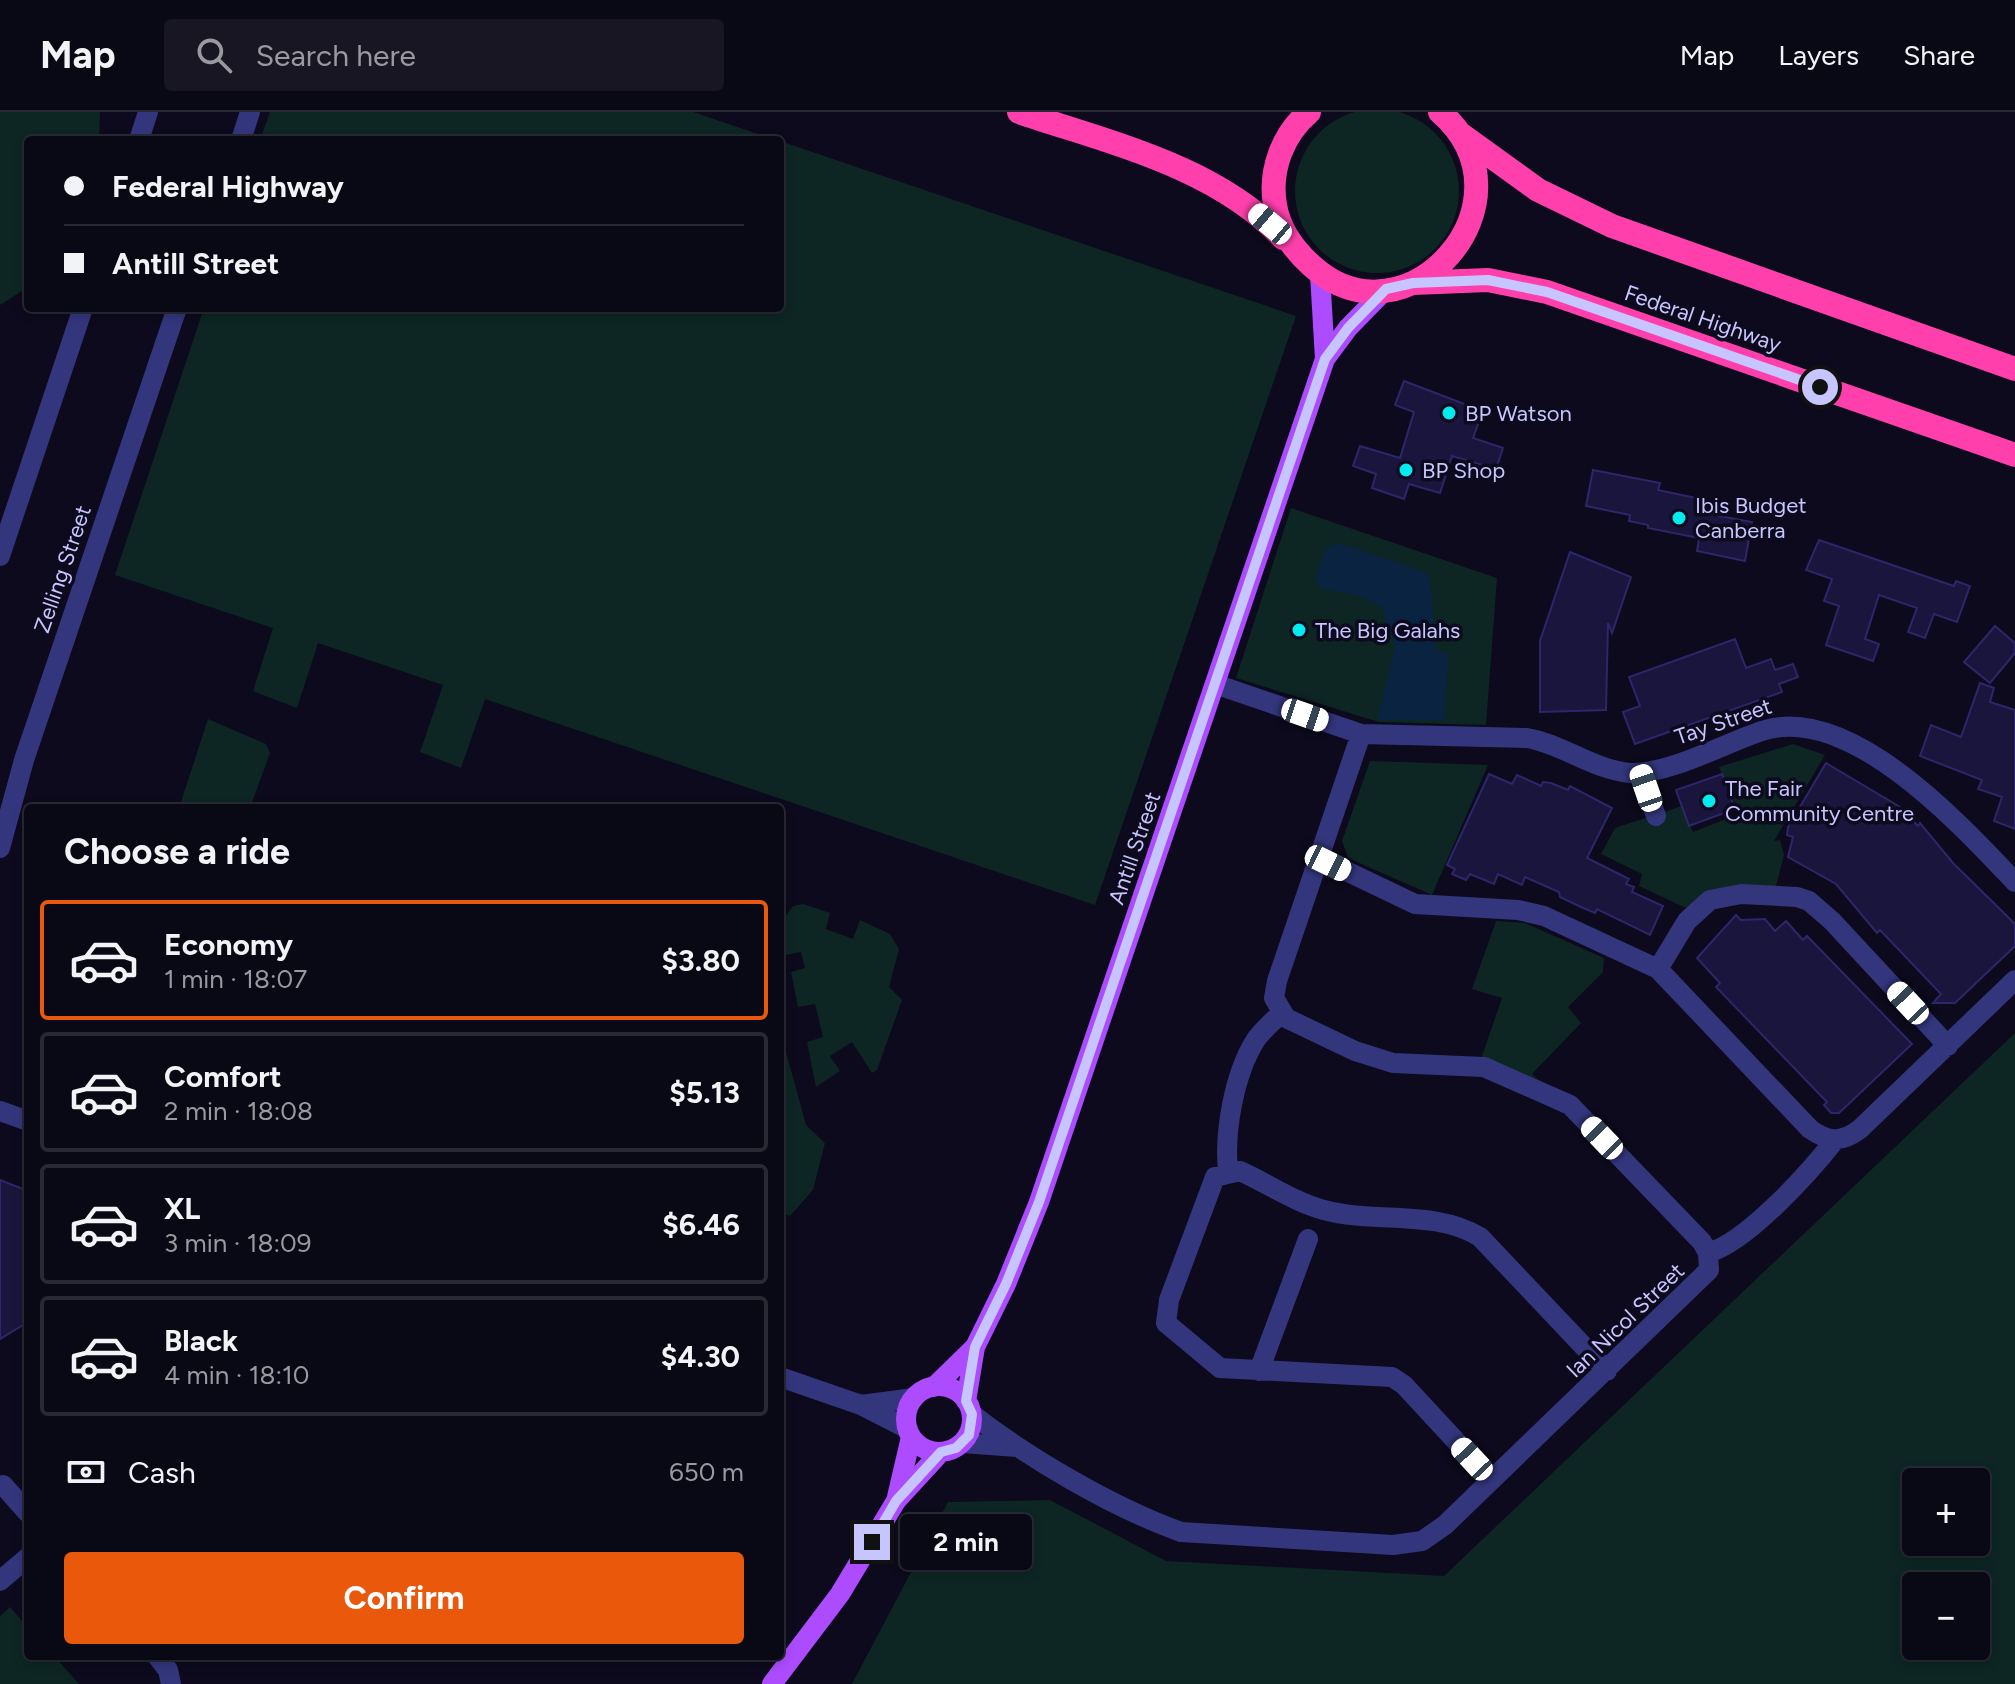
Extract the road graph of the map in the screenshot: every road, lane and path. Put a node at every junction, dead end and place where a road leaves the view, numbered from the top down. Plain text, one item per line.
1 (148, 112) edge
2 (250, 112) edge
3 (1019, 112) edge
4 (1309, 112) edge
5 (1440, 112) edge
6 (1459, 133) junction
7 (140, 136) edge
8 (242, 136) edge
9 (1296, 251) junction
10 (1320, 274) junction
11 (1413, 283) junction
12 (1386, 289) junction
13 (82, 312) edge
14 (176, 312) edge
15 (1325, 359) junction
16 (2015, 369) edge
17 (2015, 455) edge
18 (0, 556) edge
19 (1215, 684) junction
20 (1361, 734) junction
21 (1641, 773) junction
22 (1656, 816) dead end
23 (0, 848) edge
24 (1319, 858) junction
25 (2015, 882) edge
26 (1658, 969) junction
27 (2015, 980) edge
28 (1281, 1013) junction
29 (1948, 1046) junction
30 (0, 1111) edge
31 (24, 1120) edge
32 (1835, 1140) junction
33 (1228, 1171) junction
34 (1308, 1239) dead end
35 (1708, 1253) junction
36 (975, 1347) junction
37 (1259, 1371) junction
38 (1607, 1371) junction
39 (784, 1378) edge
40 (934, 1387) junction
41 (914, 1398) junction
42 (861, 1405) junction
43 (969, 1408) junction
44 (910, 1433) junction
45 (962, 1443) junction
46 (1017, 1447) junction
47 (941, 1452) junction
48 (1492, 1480) junction
49 (3, 1485) dead end
50 (896, 1501) junction
51 (24, 1509) edge
52 (24, 1560) edge
53 (0, 1581) edge
54 (160, 1660) edge
55 (171, 1684) edge
56 (772, 1684) edge

1 - 7 street
2 - 8 street
3 - 9 highway
4 - 9 highway
5 - 6 highway
6 - 11 highway
6 - 16 highway
9 - 10 highway
10 - 12 highway
10 - 15 main road, Antill Street
11 - 12 highway
11 - 17 highway, Federal Highway
12 - 15 main road, Antill Street
13 - 18 street
14 - 23 street, Zelling Street
15 - 19 main road, Antill Street
19 - 20 street
19 - 36 main road, Antill Street
20 - 21 street
20 - 24 street
21 - 22 street
21 - 25 street, Tay Street
24 - 26 street
24 - 28 street
26 - 29 street
26 - 32 street
27 - 29 street
28 - 33 street
28 - 35 street, Ian Nicol Street
29 - 32 street
30 - 31 street
32 - 35 street
33 - 37 street
33 - 38 street
34 - 37 street
35 - 38 street, Ian Nicol Street
36 - 40 main road, Antill Street
36 - 43 main road, Antill Street
37 - 48 street
38 - 48 street, Ian Nicol Street
39 - 42 street
40 - 41 main road
40 - 43 main road
41 - 42 street
41 - 44 main road
42 - 44 street
43 - 45 main road
43 - 46 street, Ian Nicol Street
44 - 47 main road
44 - 50 main road
45 - 46 street, Ian Nicol Street
45 - 47 main road
46 - 48 street, Ian Nicol Street
47 - 50 main road
49 - 51 street
50 - 56 main road
52 - 53 street
54 - 55 street

